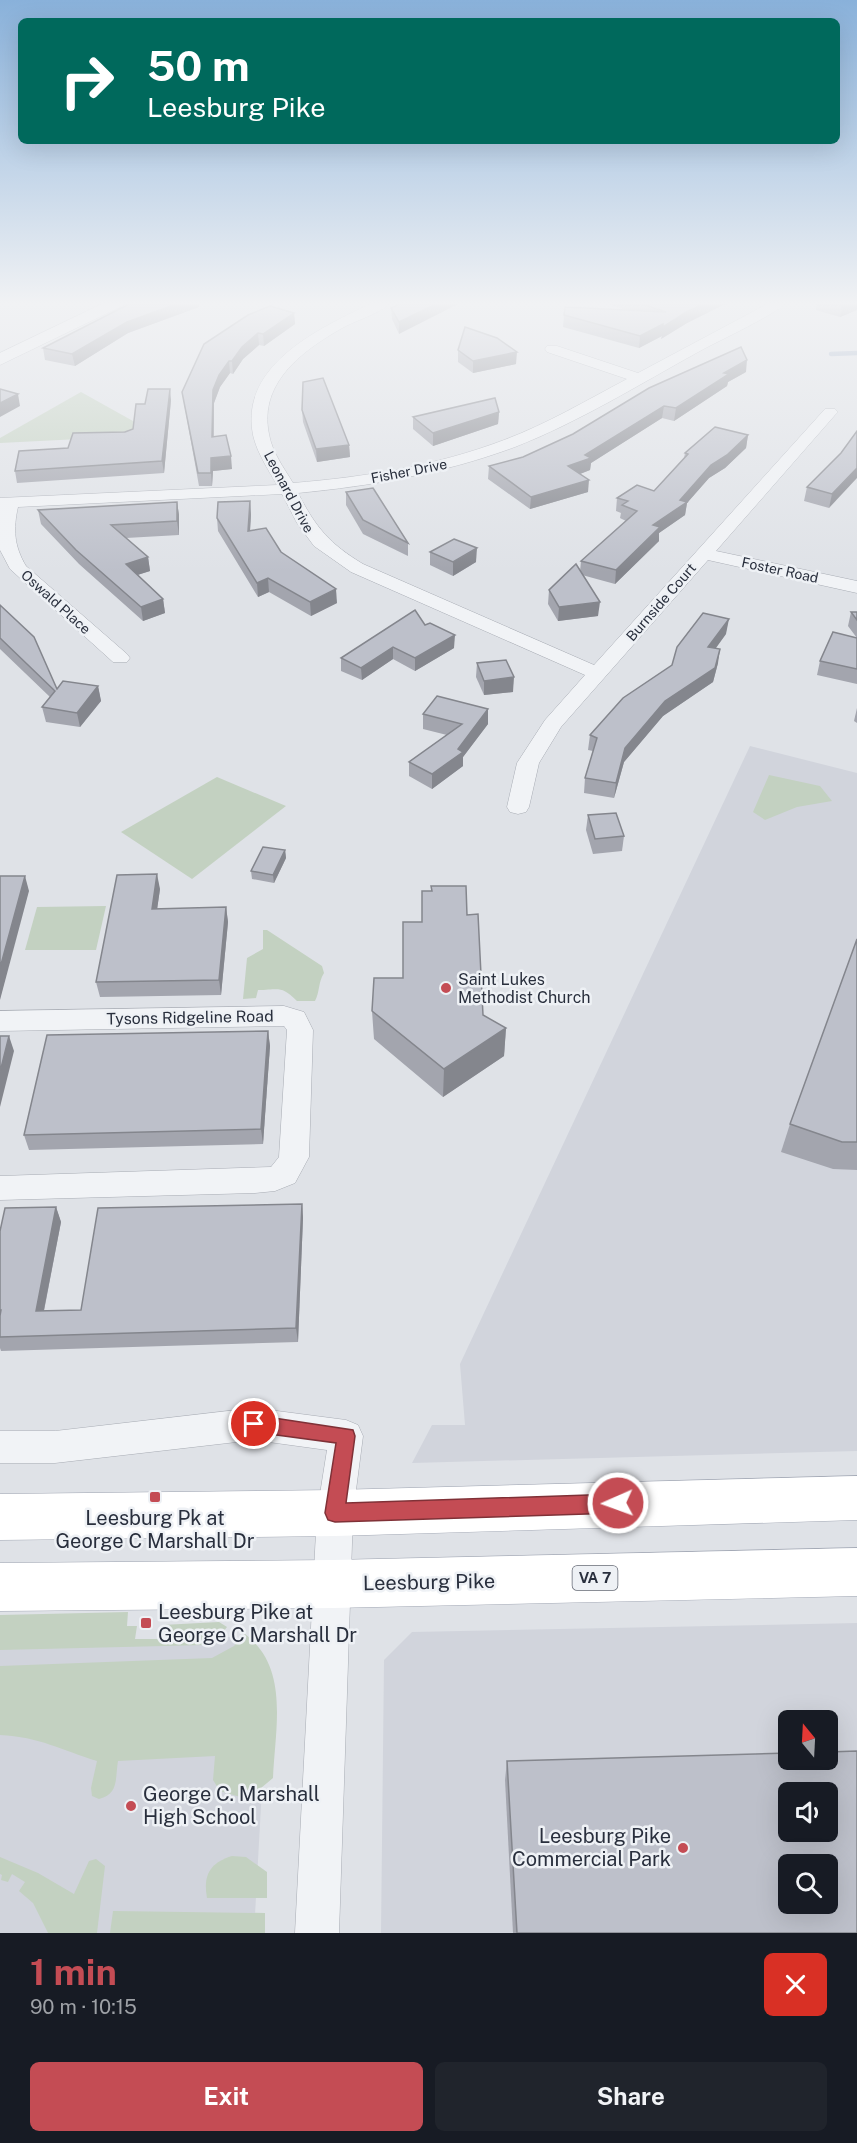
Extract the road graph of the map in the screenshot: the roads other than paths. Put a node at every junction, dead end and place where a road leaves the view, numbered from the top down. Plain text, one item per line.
1 (266, 392) edge
2 (613, 392) edge
3 (830, 412) dead end
4 (288, 490) junction
5 (6, 503) edge
6 (704, 554) junction
7 (857, 587) edge
8 (120, 658) dead end
9 (598, 673) junction
10 (518, 807) dead end
11 (0, 1021) edge
12 (0, 1188) edge
13 (0, 1447) edge
14 (857, 1498) edge
15 (0, 1517) edge
16 (334, 1548) junction
17 (857, 1572) edge
18 (0, 1587) edge
19 (317, 1933) edge

1 - 4 street, Leonard Drive
2 - 4 street, Fisher Drive
3 - 6 street, Burnside Court
4 - 5 street, Fisher Drive
4 - 9 street, Leonard Drive
5 - 8 street, Oswald Place
6 - 7 street, Foster Road
6 - 9 street, Burnside Court
9 - 10 street, Burnside Court
11 - 12 street, Tysons Ridgeline Road
13 - 16 street
14 - 16 main road, Leesburg Pike / VA 7
15 - 16 main road, Leesburg Pike / VA 7
16 - 17 main road, Leesburg Pike / VA 7
16 - 18 main road, Leesburg Pike / VA 7
16 - 19 street

